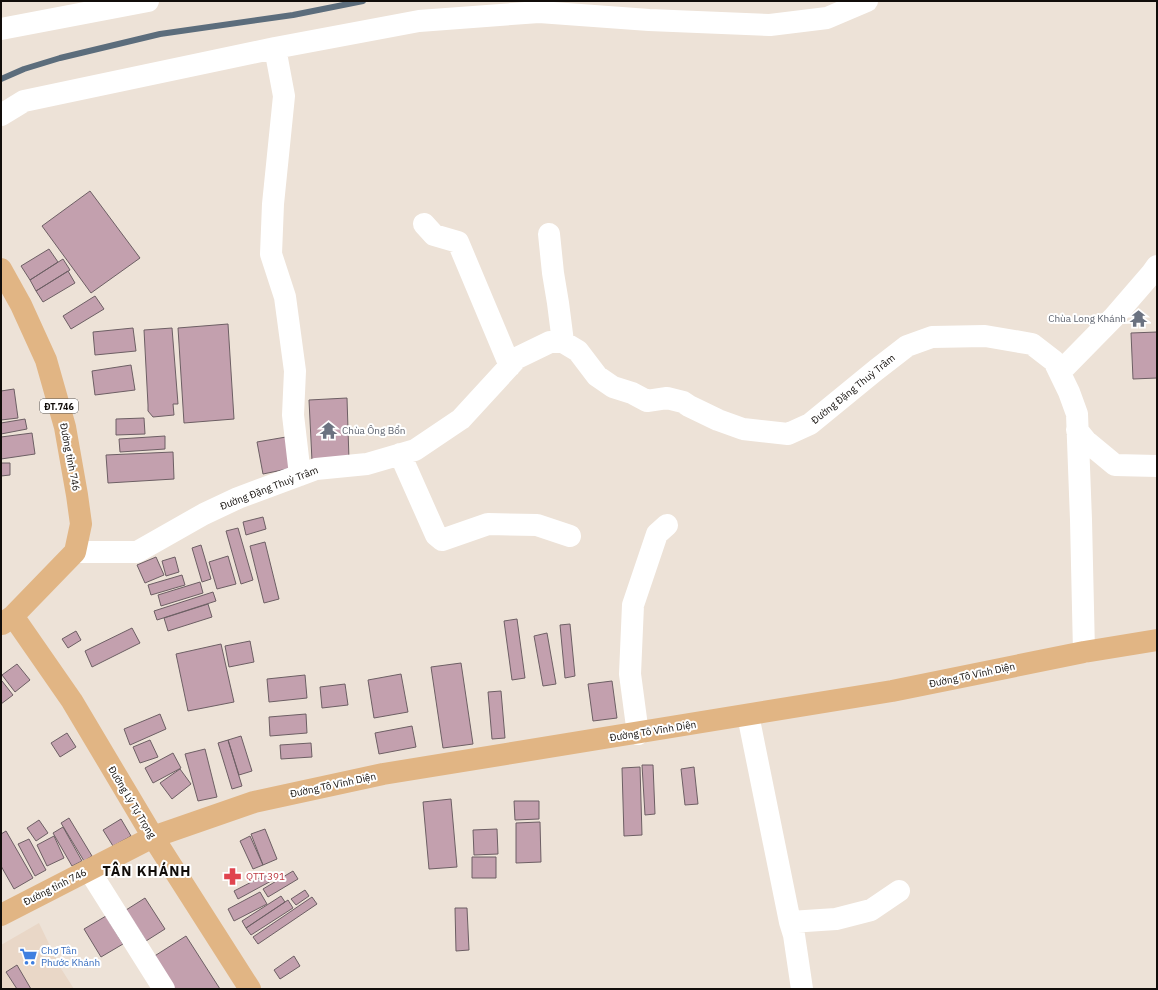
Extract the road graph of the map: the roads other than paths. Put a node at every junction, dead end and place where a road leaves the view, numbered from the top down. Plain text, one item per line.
1 (148, 1) edge
2 (867, 1) edge
3 (1, 29) edge
4 (275, 48) junction
5 (1, 115) edge
6 (424, 224) dead end
7 (549, 234) dead end
8 (1157, 266) edge
9 (3, 278) edge
10 (563, 342) junction
11 (510, 366) junction
12 (1060, 372) junction
13 (1077, 430) junction
14 (400, 454) junction
15 (1157, 466) edge
16 (300, 475) junction
17 (667, 525) dead end
18 (570, 536) dead end
19 (75, 552) junction
20 (7, 620) edge
21 (1157, 640) edge
22 (1084, 652) junction
23 (748, 715) junction
24 (638, 734) junction
25 (152, 837) junction
26 (89, 870) junction
27 (899, 891) dead end
28 (1, 915) edge
29 (790, 922) junction
30 (164, 989) edge
31 (250, 989) edge
32 (802, 989) edge

1 - 3 street
2 - 4 street
4 - 5 street
4 - 16 street
6 - 11 street
7 - 10 street
8 - 12 street
9 - 19 main road, Đường tỉnh 746 / ĐT.746
10 - 11 street, Đường Đặng Thuỳ Trâm
10 - 12 street, Đường Đặng Thuỳ Trâm
11 - 14 street, Đường Đặng Thuỳ Trâm
12 - 13 street, Đường Đặng Thuỳ Trâm
13 - 15 street
13 - 22 street, Đường Đặng Thuỳ Trâm
14 - 16 street, Đường Đặng Thuỳ Trâm
14 - 18 street
16 - 19 street, Đường Đặng Thuỳ Trâm
17 - 24 street
19 - 20 main road
20 - 25 main road, Đường Lý Tự Trọng
21 - 22 main road, Đường Tô Vĩnh Diện
22 - 23 main road, Đường Tô Vĩnh Diện
23 - 24 main road, Đường Tô Vĩnh Diện
23 - 29 street
24 - 25 main road, Đường Tô Vĩnh Diện
25 - 26 main road, Đường tỉnh 746
25 - 31 main road, Đường Lý Tự Trọng
26 - 28 main road, Đường tỉnh 746
26 - 30 street
27 - 29 street
29 - 32 street

